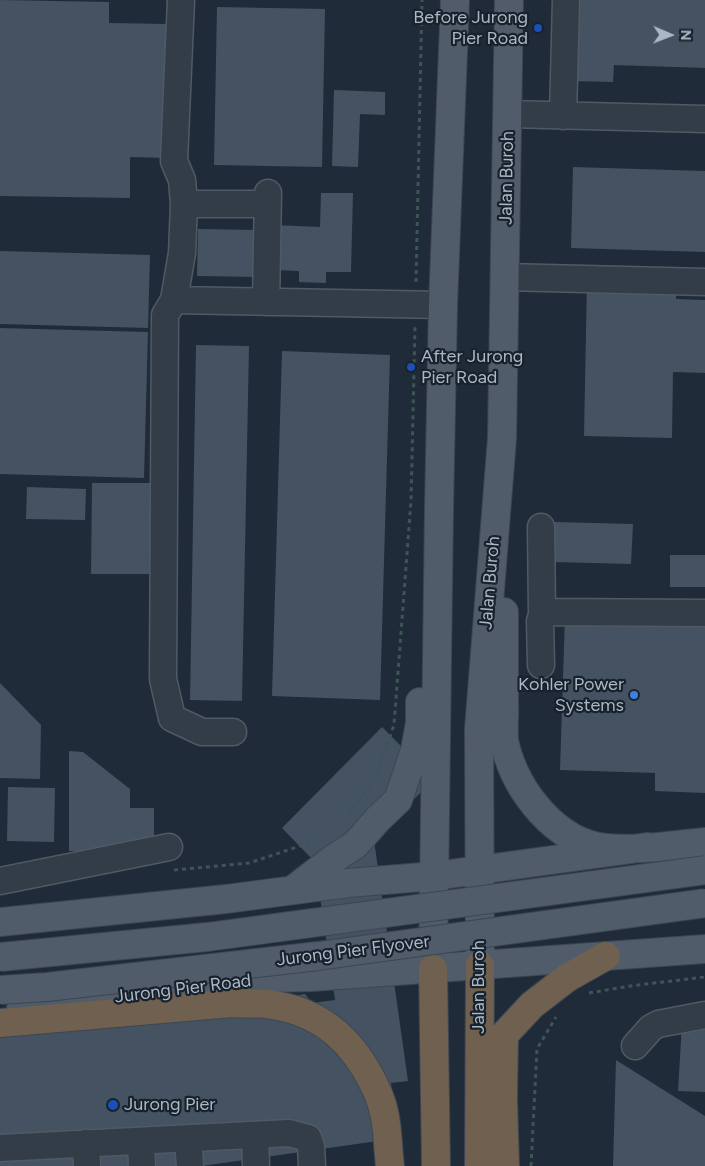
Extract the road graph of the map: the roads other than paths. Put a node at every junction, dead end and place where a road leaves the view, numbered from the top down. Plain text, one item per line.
1 (181, 0) edge
2 (454, 0) edge
3 (509, 0) edge
4 (566, 0) edge
5 (508, 114) junction
6 (563, 116) junction
7 (705, 119) edge
8 (184, 204) junction
9 (506, 277) junction
10 (705, 282) edge
11 (174, 300) junction
12 (266, 302) junction
13 (443, 305) junction
14 (502, 438) junction
15 (439, 509) junction
16 (541, 527) dead end
17 (705, 613) edge
18 (542, 615) junction
19 (541, 665) dead end
20 (233, 732) dead end
21 (705, 842) edge
22 (646, 848) junction
23 (170, 859) road end
24 (480, 870) junction
25 (705, 870) edge
26 (435, 876) junction
27 (0, 881) edge
28 (293, 890) junction
29 (705, 903) edge
30 (480, 911) junction
31 (0, 922) edge
32 (705, 949) edge
33 (606, 956) junction
34 (0, 957) edge
35 (546, 960) junction
36 (480, 965) junction
37 (433, 969) junction
38 (0, 990) edge
39 (0, 1010) edge
40 (705, 1015) edge
41 (0, 1023) edge
42 (635, 1046) dead end
43 (255, 1135) junction
44 (188, 1138) junction
45 (0, 1148) edge
46 (141, 1153) edge
47 (87, 1155) edge
48 (190, 1166) edge
49 (256, 1166) edge
50 (312, 1166) edge
51 (390, 1166) edge
52 (436, 1166) edge
53 (479, 1166) edge
54 (505, 1166) edge

1 - 8 lane
2 - 13 main road
3 - 5 main road, Jalan Buroh
4 - 6 lane
5 - 6 lane
5 - 9 main road, Jalan Buroh
6 - 7 lane
8 - 11 lane
8 - 12 lane
9 - 10 lane
9 - 14 main road, Jalan Buroh
11 - 12 lane
11 - 20 lane
12 - 13 lane
13 - 15 main road
14 - 22 main road
14 - 24 main road, Jalan Buroh
15 - 26 main road
15 - 28 main road
16 - 18 lane
17 - 18 lane
18 - 19 lane
21 - 22 main road
22 - 24 main road
23 - 27 lane
24 - 26 main road
24 - 30 main road, Jalan Buroh
25 - 34 main road, Jurong Pier Flyover, bridge
26 - 28 main road
26 - 30 main road
26 - 37 main road
28 - 31 main road
29 - 38 main road, Jurong Pier Flyover, bridge
30 - 35 main road
30 - 36 main road, Jalan Buroh
32 - 33 main road, Jurong Pier Road
33 - 35 main road, Jurong Pier Road
33 - 54 highway
35 - 36 main road, Jurong Pier Road
36 - 37 main road, Jurong Pier Road
36 - 53 highway, Jalan Buroh
37 - 39 main road, Jurong Pier Road
37 - 52 highway
40 - 42 lane
41 - 51 highway
43 - 44 lane
43 - 49 lane
43 - 50 lane
44 - 46 lane
44 - 48 lane
45 - 47 lane
46 - 47 lane

